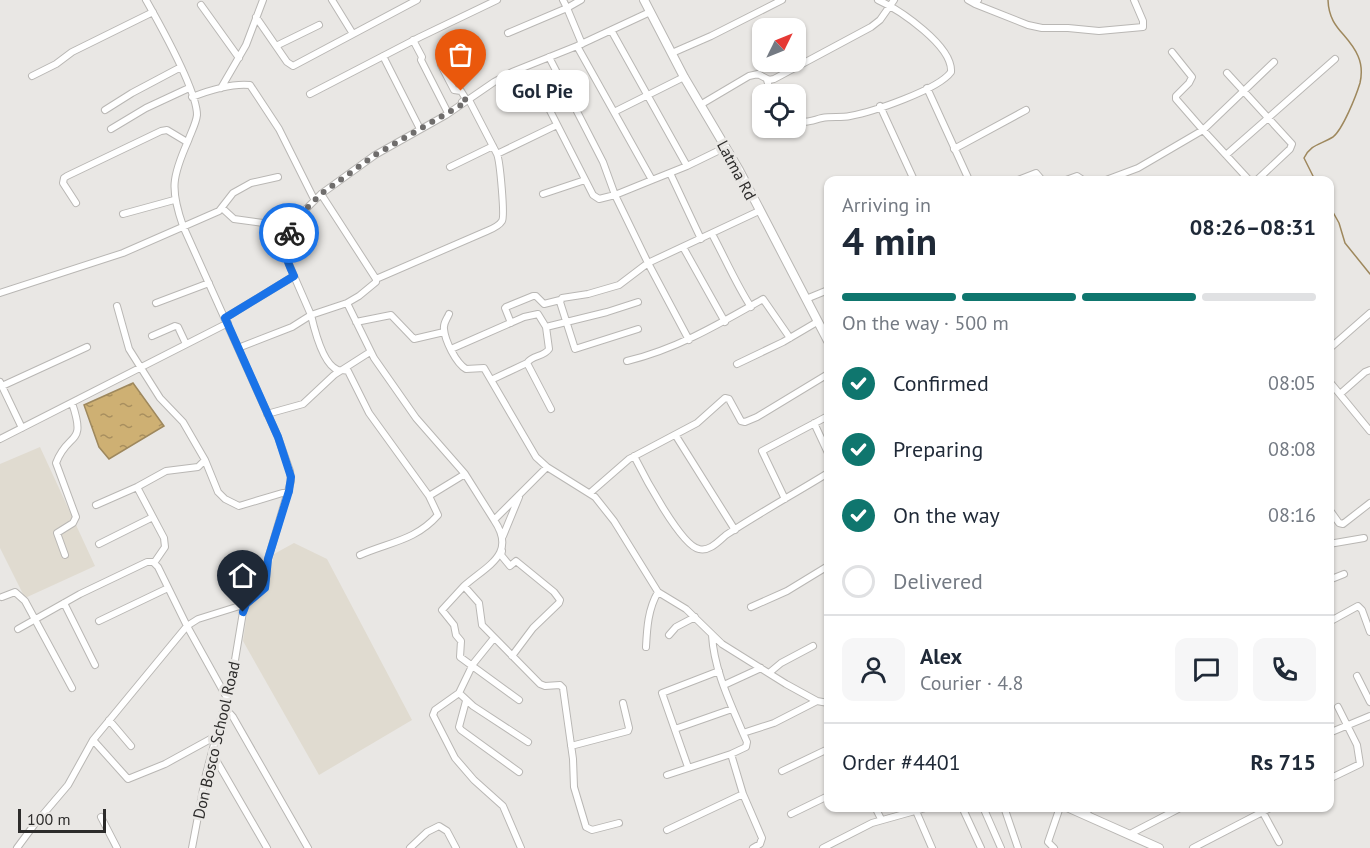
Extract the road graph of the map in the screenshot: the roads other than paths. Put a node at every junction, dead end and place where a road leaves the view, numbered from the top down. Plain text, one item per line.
1 (146, 0) edge
2 (262, 0) edge
3 (332, 0) edge
4 (417, 0) edge
5 (497, 0) edge
6 (563, 0) edge
7 (580, 0) edge
8 (782, 0) edge
9 (878, 0) edge
10 (968, 0) edge
11 (1134, 0) edge
12 (976, 2) edge
13 (892, 3) edge
14 (201, 4) dead end
15 (647, 4) edge
16 (567, 8) junction
17 (153, 12) junction
18 (256, 17) junction
19 (319, 25) dead end
20 (611, 30) junction
21 (508, 33) dead end
22 (353, 34) junction
23 (413, 40) junction
24 (579, 45) junction
25 (276, 46) junction
26 (1172, 52) dead end
27 (672, 53) junction
28 (383, 56) junction
29 (549, 57) junction
30 (239, 58) junction
31 (1335, 59) dead end
32 (1274, 62) dead end
33 (441, 65) dead end
34 (181, 67) junction
35 (1227, 73) dead end
36 (32, 76) dead end
37 (684, 76) junction
38 (767, 80) junction
39 (768, 84) edge
40 (189, 88) junction
41 (221, 88) junction
42 (927, 88) junction
43 (1244, 90) junction
44 (541, 93) dead end
45 (310, 94) dead end
46 (647, 95) junction
47 (192, 97) junction
48 (466, 102) junction
49 (700, 105) junction
50 (880, 106) junction
51 (105, 110) dead end
52 (1026, 110) dead end
53 (614, 112) junction
54 (448, 113) junction
55 (1268, 118) junction
56 (806, 122) edge
57 (557, 126) junction
58 (111, 129) dead end
59 (420, 129) junction
60 (1203, 130) junction
61 (187, 142) junction
62 (493, 146) junction
63 (726, 147) junction
64 (954, 149) junction
65 (497, 154) junction
66 (1226, 155) junction
67 (687, 166) junction
68 (450, 167) dead end
69 (670, 173) junction
70 (912, 176) edge
71 (967, 176) edge
72 (1117, 176) edge
73 (1245, 176) edge
74 (1261, 176) edge
75 (278, 177) dead end
76 (585, 180) junction
77 (652, 180) junction
78 (321, 194) junction
79 (543, 194) dead end
80 (615, 195) junction
81 (314, 199) junction
82 (174, 200) junction
83 (76, 203) dead end
84 (222, 208) junction
85 (759, 211) junction
86 (123, 214) dead end
87 (183, 226) junction
88 (292, 227) junction
89 (712, 234) junction
90 (701, 239) junction
91 (683, 247) junction
92 (648, 263) junction
93 (294, 276) junction
94 (376, 279) junction
95 (209, 283) junction
96 (824, 292) edge
97 (0, 293) edge
98 (806, 299) junction
99 (560, 300) junction
100 (638, 302) dead end
101 (156, 303) dead end
102 (347, 303) junction
103 (117, 306) dead end
104 (751, 307) junction
105 (1370, 313) edge
106 (449, 314) dead end
107 (311, 315) junction
108 (226, 320) junction
109 (356, 322) junction
110 (565, 322) junction
111 (725, 322) junction
112 (817, 322) junction
113 (511, 323) junction
114 (546, 327) junction
115 (638, 329) dead end
116 (444, 332) junction
117 (824, 334) edge
118 (152, 336) dead end
119 (790, 338) junction
120 (689, 340) junction
121 (186, 344) junction
122 (1334, 344) edge
123 (87, 347) dead end
124 (238, 348) junction
125 (452, 348) junction
126 (370, 352) junction
127 (627, 361) dead end
128 (527, 363) junction
129 (737, 364) dead end
130 (140, 367) junction
131 (344, 369) junction
132 (1370, 370) edge
133 (824, 376) edge
134 (491, 380) junction
135 (1, 384) edge
136 (1334, 387) edge
137 (1340, 394) junction
138 (72, 403) junction
139 (551, 409) dead end
140 (267, 414) junction
141 (824, 418) edge
142 (814, 423) junction
143 (22, 428) junction
144 (1370, 431) edge
145 (676, 436) junction
146 (0, 440) edge
147 (824, 444) edge
148 (634, 456) junction
149 (206, 460) junction
150 (547, 467) junction
151 (465, 474) junction
152 (824, 475) edge
153 (137, 487) junction
154 (289, 491) junction
155 (590, 493) junction
156 (429, 496) junction
157 (515, 499) junction
158 (785, 499) junction
159 (1370, 503) edge
160 (96, 505) dead end
161 (1334, 516) edge
162 (153, 517) junction
163 (494, 520) junction
164 (735, 530) junction
165 (503, 536) junction
166 (1364, 538) dead end
167 (1334, 543) edge
168 (99, 544) dead end
169 (502, 551) junction
170 (65, 555) dead end
171 (360, 555) dead end
172 (154, 563) junction
173 (824, 568) edge
174 (1344, 574) dead end
175 (1334, 578) edge
176 (464, 586) junction
177 (168, 588) junction
178 (658, 592) junction
179 (2, 597) dead end
180 (64, 603) junction
181 (246, 604) junction
182 (751, 607) dead end
183 (695, 617) junction
184 (35, 619) junction
185 (1334, 619) edge
186 (99, 621) dead end
187 (187, 626) junction
188 (18, 629) dead end
189 (1370, 632) edge
190 (669, 634) dead end
191 (712, 635) junction
192 (494, 638) junction
193 (813, 646) dead end
194 (646, 648) dead end
195 (512, 656) junction
196 (95, 665) dead end
197 (471, 666) junction
198 (760, 668) junction
199 (718, 671) junction
200 (769, 673) junction
201 (1357, 676) dead end
202 (724, 685) junction
203 (72, 688) dead end
204 (459, 693) junction
205 (227, 698) junction
206 (519, 700) dead end
207 (466, 701) junction
208 (818, 701) junction
209 (824, 702) edge
210 (1370, 702) edge
211 (623, 703) dead end
212 (1338, 707) dead end
213 (225, 708) junction
214 (732, 709) junction
215 (1370, 716) edge
216 (109, 720) junction
217 (1347, 725) junction
218 (675, 729) junction
219 (1334, 731) edge
220 (744, 734) junction
221 (217, 736) junction
222 (93, 740) junction
223 (528, 742) dead end
224 (131, 746) dead end
225 (571, 746) junction
226 (824, 751) edge
227 (212, 753) junction
228 (731, 754) junction
229 (688, 767) junction
230 (782, 771) dead end
231 (519, 772) dead end
232 (667, 776) dead end
233 (1334, 776) edge
234 (743, 794) junction
235 (824, 798) edge
236 (878, 812) edge
237 (897, 812) edge
238 (916, 812) edge
239 (964, 812) edge
240 (985, 812) edge
241 (1006, 812) edge
242 (1058, 812) edge
243 (1079, 812) edge
244 (1086, 812) edge
245 (1172, 812) edge
246 (1257, 812) edge
247 (1264, 812) edge
248 (791, 814) dead end
249 (1084, 814) junction
250 (101, 817) dead end
251 (881, 819) junction
252 (619, 823) dead end
253 (668, 830) dead end
254 (1130, 834) junction
255 (836, 840) junction
256 (1279, 842) dead end
257 (1145, 845) edge
258 (756, 847) edge
259 (17, 848) edge
260 (117, 848) edge
261 (192, 848) edge
262 (267, 848) edge
263 (308, 848) edge
264 (410, 848) edge
265 (456, 848) edge
266 (521, 848) edge
267 (823, 848) edge
268 (839, 848) edge
269 (932, 848) edge
270 (981, 848) edge
271 (1001, 848) edge
272 (1018, 848) edge
273 (1054, 848) edge
274 (1159, 848) edge
275 (1193, 848) edge

1 - 17 street
2 - 18 street
3 - 22 street
4 - 22 street
5 - 23 street
6 - 16 street
7 - 16 street
8 - 27 street
9 - 13 street
10 - 12 street
11 - 12 street
13 - 38 street
13 - 42 street
14 - 30 street
15 - 20 street
15 - 27 street, Latma Rd
16 - 21 street
16 - 24 street
17 - 34 street
17 - 36 street
18 - 25 street
18 - 30 street
19 - 25 street
20 - 24 street
20 - 46 street
22 - 25 street
23 - 28 street
23 - 54 street
24 - 29 street
24 - 53 street
26 - 60 street
27 - 37 street, Latma Rd
28 - 45 street
28 - 59 street
29 - 48 street
29 - 80 street
30 - 41 street
31 - 55 street
32 - 43 street
33 - 48 street
34 - 40 street
34 - 51 street
35 - 43 street
37 - 46 street
37 - 49 street, Latma Rd
38 - 39 street
38 - 49 street
40 - 47 street
40 - 58 street
41 - 47 street
41 - 81 street
42 - 50 street
42 - 64 street
43 - 55 street
43 - 60 street
44 - 57 street
46 - 53 street
46 - 67 street
47 - 61 street
48 - 54 street
48 - 62 street
49 - 63 street, Latma Rd
50 - 56 street
50 - 70 street
52 - 64 street
53 - 77 street
54 - 59 street
55 - 66 street
55 - 74 street
57 - 65 street
57 - 76 street
59 - 78 street
60 - 66 street
60 - 72 street
61 - 82 street
61 - 83 street
62 - 65 street
62 - 68 street
63 - 67 street
63 - 85 street, Latma Rd
64 - 71 street
65 - 94 street
66 - 73 street
67 - 69 street
69 - 77 street
69 - 90 street
75 - 84 street
76 - 79 street
76 - 80 street
77 - 80 street
78 - 81 street
78 - 94 street
80 - 92 street
81 - 88 street
82 - 86 street
82 - 87 street
84 - 87 street
84 - 88 street
85 - 89 street
85 - 98 street, Latma Rd
87 - 95 street
87 - 97 street
88 - 93 street
89 - 90 street
89 - 104 street
90 - 91 street
91 - 92 street
91 - 111 street
92 - 99 street
92 - 120 street
93 - 107 street
93 - 108 street
94 - 102 street
95 - 101 street
95 - 108 street
96 - 98 street
98 - 112 street, Latma Rd
99 - 110 street
99 - 113 street
100 - 110 street
102 - 107 street
102 - 109 street
103 - 130 street
104 - 111 street
104 - 119 street
105 - 122 street
106 - 116 street
107 - 124 street
107 - 131 street
108 - 121 street
108 - 124 street
109 - 116 street
109 - 126 street
110 - 114 street
110 - 115 street
111 - 120 street
112 - 117 street, Latma Rd
112 - 119 street
113 - 114 street
113 - 125 street
114 - 128 street
116 - 125 street
118 - 121 street
119 - 129 street
120 - 127 street
121 - 130 street
123 - 135 street
124 - 140 street
125 - 134 street
126 - 131 street
126 - 151 street
128 - 134 street
128 - 139 street
130 - 138 street
130 - 149 street
131 - 140 street
131 - 156 street
132 - 137 street
133 - 145 street
134 - 150 street
135 - 143 street
136 - 137 street
137 - 144 street
138 - 143 street
138 - 170 street
140 - 154 street
141 - 142 street
142 - 147 street
142 - 158 street
143 - 146 street
145 - 148 street
145 - 164 street
148 - 155 street
148 - 164 street
149 - 153 street
149 - 154 street
150 - 155 street
150 - 157 street
151 - 156 street
151 - 163 street
152 - 158 street
153 - 160 street
153 - 162 street
154 - 181 street
155 - 178 street
156 - 171 street
157 - 163 street
157 - 165 street
158 - 164 street
159 - 161 street
162 - 168 street
162 - 172 street
163 - 165 street
165 - 169 street
166 - 167 street
169 - 176 street
169 - 195 street
172 - 177 street
172 - 180 street
173 - 182 street
174 - 175 street
176 - 192 street
176 - 197 street
177 - 186 street
177 - 187 street
178 - 183 street
178 - 194 street
179 - 184 street
180 - 184 street
180 - 196 street
181 - 187 street
181 - 205 street, Don Bosco School Road
183 - 190 street
183 - 191 street
184 - 188 street
184 - 203 street
185 - 189 street
187 - 205 street
187 - 216 street
191 - 198 street
191 - 199 street
192 - 195 street
192 - 197 street
193 - 200 street
195 - 225 street
197 - 204 street
197 - 206 street
198 - 200 street
198 - 202 street
199 - 202 street
199 - 218 street
200 - 208 street
201 - 210 street
202 - 214 street
204 - 207 street
204 - 266 street
205 - 213 street, Don Bosco School Road
207 - 223 street
207 - 231 street
208 - 209 street
208 - 220 street
211 - 225 street
212 - 217 street
213 - 221 street, Don Bosco School Road
213 - 263 street
214 - 218 street
214 - 220 street
215 - 217 street
216 - 222 street
216 - 224 street
217 - 219 street
217 - 233 street
218 - 229 street
220 - 228 street
221 - 222 street
221 - 227 street, Don Bosco School Road
222 - 259 street
225 - 252 street
226 - 230 street
227 - 261 street, Don Bosco School Road
227 - 262 street
228 - 229 street
228 - 234 street
229 - 232 street
234 - 253 street
234 - 258 street
235 - 248 street
236 - 251 street
237 - 251 street
238 - 269 street
239 - 270 street
240 - 271 street
241 - 272 street
242 - 273 street
243 - 249 street
244 - 249 street
245 - 254 street
246 - 275 street
247 - 256 street
249 - 254 street
250 - 260 street
251 - 255 street
254 - 257 street
255 - 267 street
255 - 268 street
257 - 274 street
264 - 265 street

